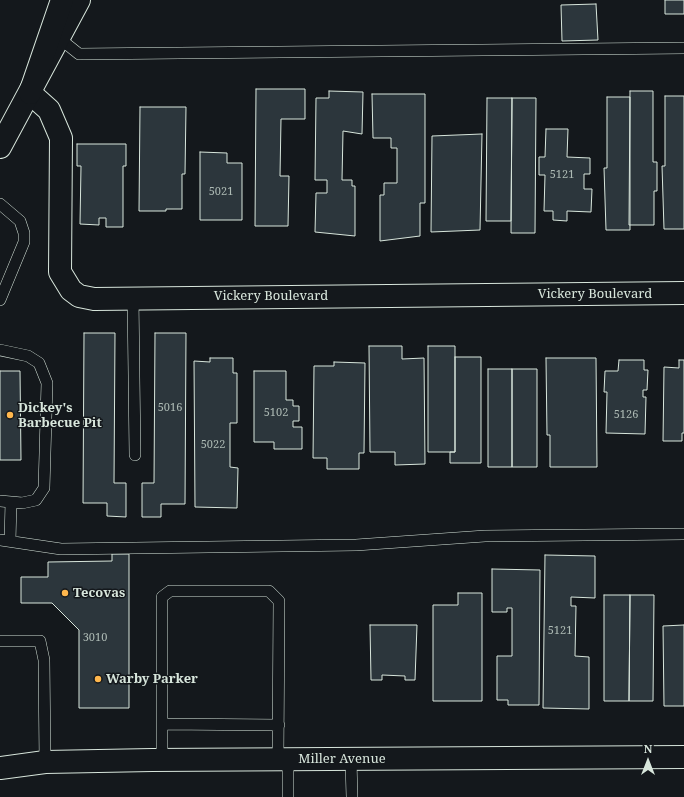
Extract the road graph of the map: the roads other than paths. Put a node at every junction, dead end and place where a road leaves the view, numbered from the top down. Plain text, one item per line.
1 (62, 0) edge
2 (79, 0) edge
3 (59, 38) junction
4 (684, 48) edge
5 (30, 93) junction
6 (0, 147) edge
7 (0, 204) edge
8 (684, 293) edge
9 (133, 297) junction
10 (0, 300) edge
11 (0, 350) edge
12 (135, 455) dead end
13 (0, 501) edge
14 (12, 502) junction
15 (684, 534) edge
16 (5, 540) edge
17 (0, 642) edge
18 (162, 724) junction
19 (279, 725) junction
20 (684, 757) edge
21 (283, 759) junction
22 (162, 760) junction
23 (351, 760) junction
24 (45, 762) junction
25 (0, 768) edge
26 (288, 797) edge
27 (352, 797) edge

1 - 5 main road
2 - 3 main road
3 - 4 lane
3 - 5 main road
5 - 6 main road
5 - 9 main road, Vickery Boulevard
7 - 10 lane
8 - 9 main road, Vickery Boulevard
9 - 12 lane
11 - 14 lane
13 - 14 lane
14 - 16 lane
15 - 16 lane
17 - 24 lane
18 - 19 lane
18 - 19 lane
18 - 22 lane
19 - 21 lane
20 - 23 main road, Miller Avenue
21 - 22 main road, Miller Avenue
21 - 23 main road, Miller Avenue
21 - 26 lane
22 - 24 main road, Miller Avenue
23 - 27 lane
24 - 25 main road, Miller Avenue

